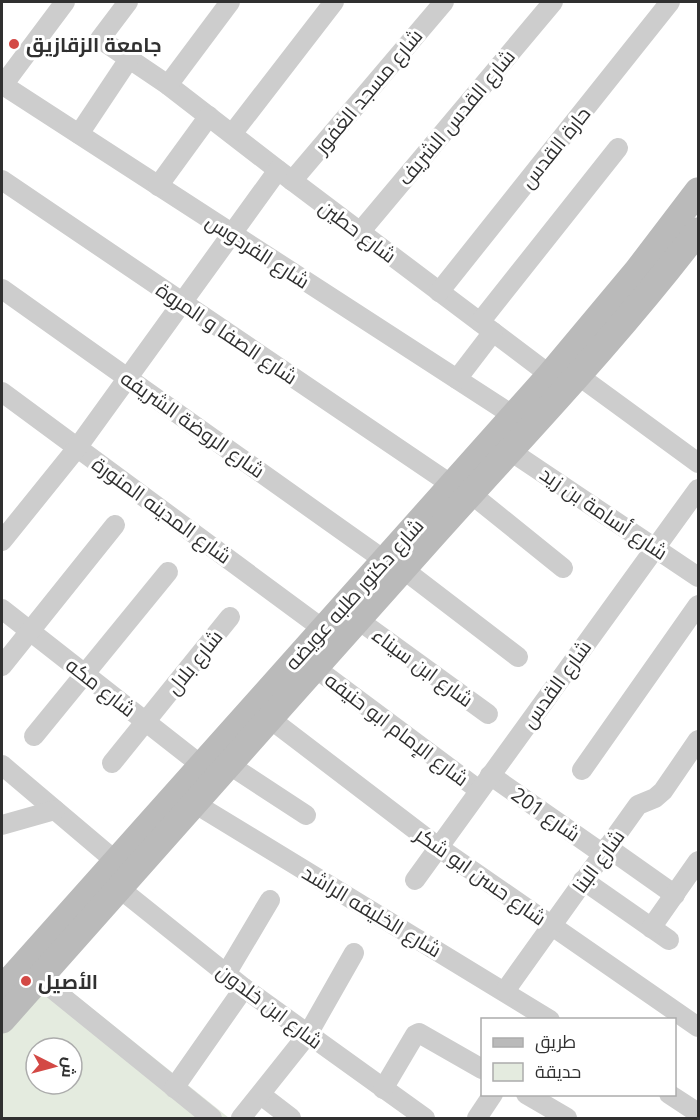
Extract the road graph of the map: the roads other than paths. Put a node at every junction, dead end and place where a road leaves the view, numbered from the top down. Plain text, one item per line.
1 (65, 2) edge
2 (128, 2) edge
3 (230, 2) edge
4 (334, 2) edge
5 (444, 2) edge
6 (553, 2) edge
7 (670, 2) edge
8 (129, 59) junction
9 (3, 85) edge
10 (168, 85) junction
11 (209, 116) junction
12 (79, 134) junction
13 (232, 134) junction
14 (618, 148) dead end
15 (285, 176) junction
16 (2, 180) edge
17 (158, 186) junction
18 (699, 191) edge
19 (699, 231) edge
20 (360, 232) junction
21 (232, 234) junction
22 (2, 289) edge
23 (439, 292) junction
24 (182, 303) junction
25 (487, 327) junction
26 (550, 375) junction
27 (579, 376) junction
28 (128, 377) junction
29 (457, 379) junction
30 (2, 392) edge
31 (514, 416) junction
32 (77, 448) junction
33 (509, 450) junction
34 (699, 463) edge
35 (461, 489) junction
36 (699, 489) edge
37 (115, 525) dead end
38 (2, 541) edge
39 (655, 548) junction
40 (394, 564) junction
41 (563, 568) dead end
42 (168, 572) dead end
43 (699, 577) edge
44 (699, 605) edge
45 (2, 609) edge
46 (230, 616) dead end
47 (357, 619) junction
48 (323, 629) junction
49 (30, 631) junction
50 (518, 657) dead end
51 (2, 666) edge
52 (314, 668) junction
53 (85, 674) junction
54 (488, 714) dead end
55 (269, 718) junction
56 (146, 721) junction
57 (34, 736) dead end
58 (699, 740) edge
59 (112, 763) dead end
60 (2, 765) edge
61 (201, 765) junction
62 (228, 765) junction
63 (582, 771) dead end
64 (485, 783) junction
65 (194, 803) junction
66 (55, 810) junction
67 (306, 815) dead end
68 (2, 825) edge
69 (438, 847) junction
70 (605, 850) junction
71 (699, 861) edge
72 (122, 874) junction
73 (415, 880) dead end
74 (583, 880) junction
75 (686, 889) edge
76 (270, 900) dead end
77 (551, 925) junction
78 (651, 928) junction
79 (669, 940) dead end
80 (354, 953) dead end
81 (226, 974) junction
82 (39, 978) junction
83 (244, 988) junction
84 (2, 989) edge
85 (505, 991) junction
86 (547, 1018) edge
87 (2, 1020) edge
88 (699, 1027) edge
89 (308, 1034) junction
90 (481, 1068) edge
91 (174, 1088) junction
92 (383, 1089) junction
93 (261, 1095) junction
94 (492, 1096) edge
95 (528, 1096) edge
96 (671, 1096) edge
97 (699, 1113) edge
98 (212, 1119) edge
99 (241, 1119) edge
100 (291, 1119) edge
101 (425, 1119) edge
102 (477, 1119) edge
103 (567, 1119) edge

1 - 9 street
2 - 8 street, شارع حطين
3 - 10 street
4 - 13 street
5 - 15 street, شارع مسجد الغفور
6 - 20 street, شارع القدس الشريف
7 - 23 street, حارة القدس
8 - 10 street, شارع حطين
8 - 12 street
9 - 12 street, شارع الفردوس
10 - 11 street, شارع حطين
11 - 13 street, شارع حطين
11 - 17 street
12 - 17 street, شارع الفردوس
13 - 15 street, شارع حطين
14 - 25 street
15 - 20 street, شارع حطين
15 - 21 street, شارع مسجد الغفور
16 - 24 street, شارع الصفا و المروة
17 - 21 street, شارع الفردوس
18 - 26 street, شارع دكتور طلبه عويضه
19 - 27 street, شارع دكتور طلبه عويضه
20 - 23 street, شارع حطين
21 - 24 street, شارع مسجد الغفور
21 - 29 street, شارع الفردوس
22 - 28 street, شارع الروضة الشريفه
23 - 25 street, شارع حطين
24 - 28 street, شارع مسجد الغفور
24 - 35 street, شارع الصفا و المروة
25 - 26 street, شارع حطين
25 - 29 street
26 - 31 street, شارع دكتور طلبه عويضه
27 - 33 street, شارع دكتور طلبه عويضه
27 - 34 street
28 - 32 street, شارع مسجد الغفور
28 - 40 street, شارع الروضة الشريفه
29 - 31 street, شارع الفردوس
30 - 32 street, شارع المدينه المنورة
31 - 35 street, شارع دكتور طلبه عويضه
32 - 38 street, شارع مسجد الغفور
32 - 48 street, شارع المدينه المنورة
33 - 35 street, شارع دكتور طلبه عويضه
33 - 39 street, شارع أسامة بن زيد
35 - 40 street, شارع دكتور طلبه عويضه
35 - 41 street, شارع الصفا و المروة
36 - 39 street, شارع القدس
37 - 49 street
39 - 43 street, شارع أسامة بن زيد
39 - 64 street, شارع القدس
40 - 47 street, شارع دكتور طلبه عويضه
40 - 48 street, شارع دكتور طلبه عويضه
40 - 50 street, شارع الروضة الشريفه
42 - 53 street
44 - 63 street
45 - 49 street, شارع مكه
46 - 56 street, شارع بلال
47 - 52 street, شارع دكتور طلبه عويضه
47 - 54 street, شارع ابن سيناء
48 - 61 street, شارع دكتور طلبه عويضه
49 - 51 street
49 - 53 street, شارع مكه
52 - 55 street, شارع دكتور طلبه عويضه
52 - 64 street, شارع الإمام ابو حنيفه
53 - 56 street, شارع مكه
53 - 57 street
55 - 62 street, شارع دكتور طلبه عويضه
55 - 69 street, شارع حسن ابو شكر
56 - 59 street, شارع بلال
56 - 61 street, شارع مكه
58 - 70 street, شارع البنا
60 - 66 street, شارع ابن خلدون
61 - 72 street, شارع دكتور طلبه عويضه
62 - 65 street, شارع دكتور طلبه عويضه
62 - 67 street
64 - 69 street, شارع القدس
64 - 70 street, شارع 201
65 - 72 street, شارع دكتور طلبه عويضه
65 - 85 street, شارع الخليفه الراشد
66 - 68 street
66 - 72 street, شارع ابن خلدون
69 - 73 street, شارع القدس
69 - 77 street, شارع حسن ابو شكر
70 - 74 street, شارع البنا
70 - 75 street, شارع 201
71 - 75 street
72 - 81 street, شارع ابن خلدون
72 - 82 street, شارع دكتور طلبه عويضه
72 - 84 street, شارع دكتور طلبه عويضه
74 - 77 street, شارع البنا
74 - 78 street
75 - 78 street
76 - 81 street
77 - 85 street, شارع البنا
77 - 88 street, شارع حسن ابو شكر
78 - 79 street
80 - 89 street
81 - 83 street, شارع ابن خلدون
82 - 87 street, شارع دكتور طلبه عويضه
82 - 91 street
83 - 89 street, شارع ابن خلدون
83 - 91 street
85 - 86 street, شارع الخليفه الراشد
89 - 92 street, شارع ابن خلدون
89 - 93 street
90 - 92 street
91 - 98 street
92 - 101 street, شارع ابن خلدون
93 - 99 street
93 - 100 street
94 - 102 street
95 - 103 street
96 - 97 street

